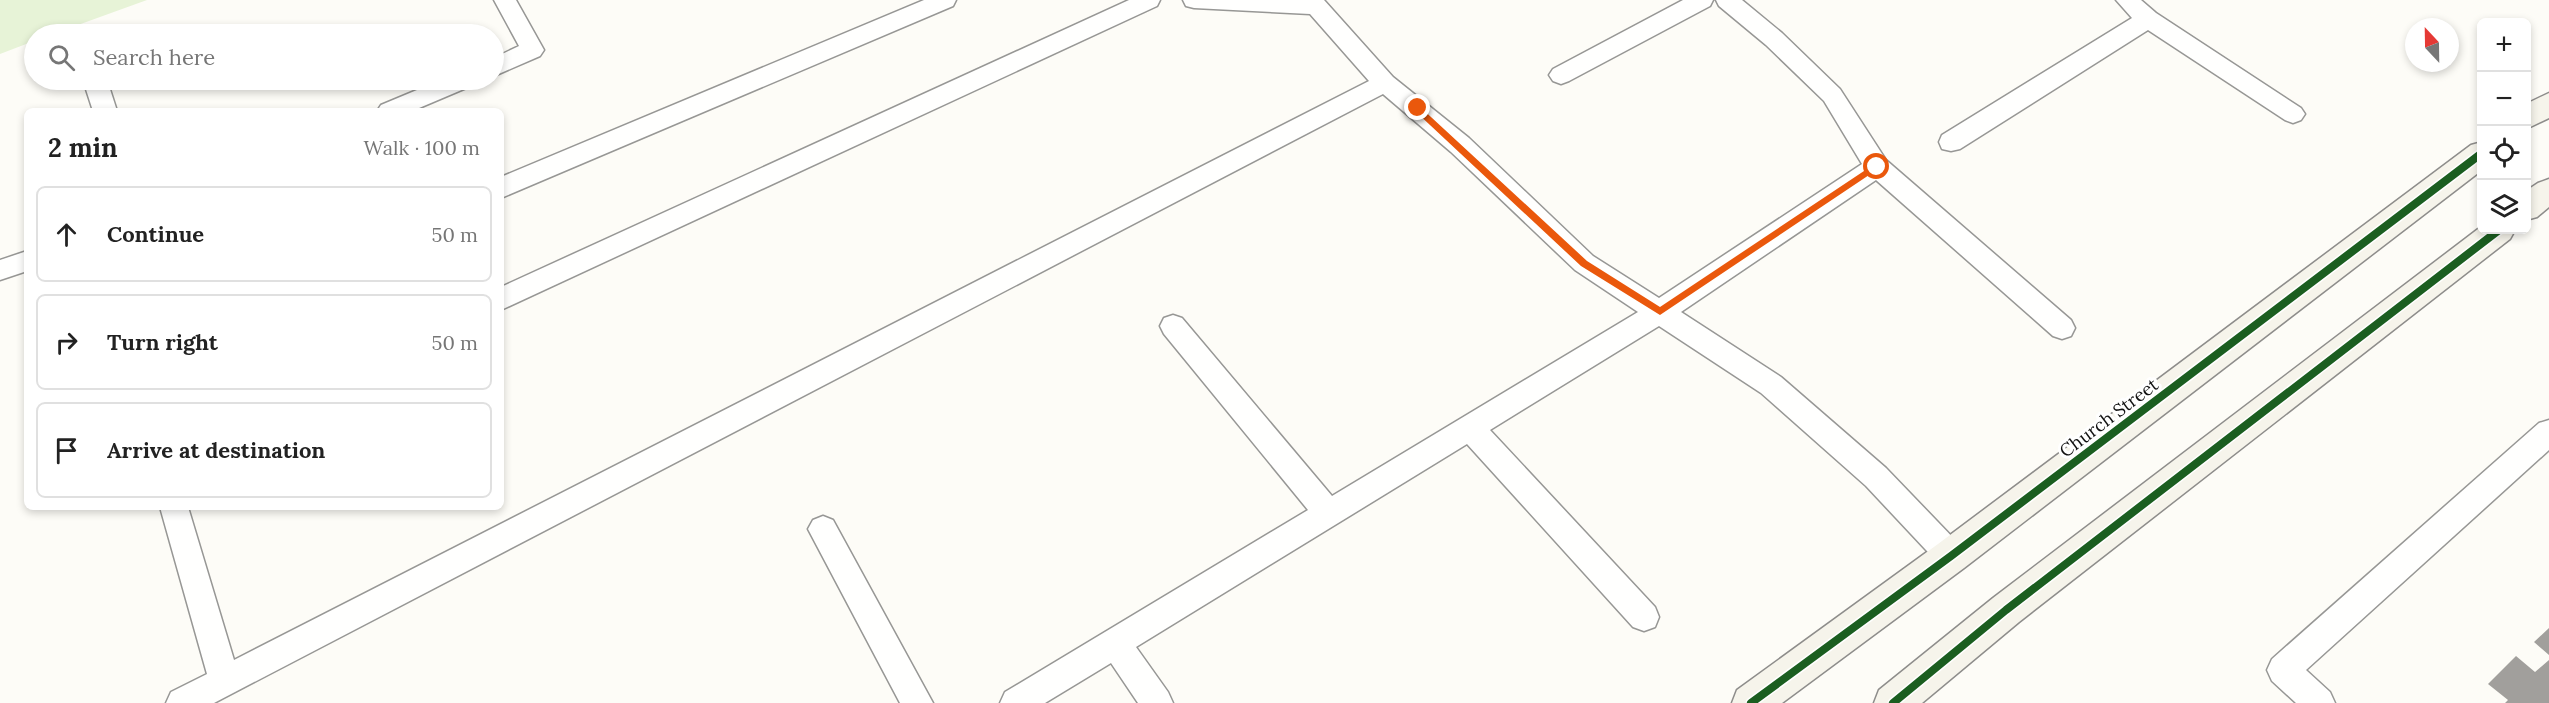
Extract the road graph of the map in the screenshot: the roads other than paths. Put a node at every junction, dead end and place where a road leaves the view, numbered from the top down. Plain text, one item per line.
1 (505, 0) edge
2 (945, 0) edge
3 (1149, 0) edge
4 (1194, 0) edge
5 (1702, 0) edge
6 (1727, 0) edge
7 (2127, 0) edge
8 (2148, 19) junction
9 (504, 63) edge
10 (1561, 75) dead end
11 (1385, 83) junction
12 (98, 90) edge
13 (439, 90) edge
14 (2549, 104) edge
15 (104, 108) edge
16 (395, 108) edge
17 (2293, 114) dead end
18 (2531, 115) edge
19 (1952, 142) dead end
20 (2477, 156) edge
21 (1877, 167) junction
22 (504, 187) edge
23 (2549, 191) edge
24 (2531, 204) edge
25 (2494, 234) edge
26 (24, 262) edge
27 (0, 270) edge
28 (504, 298) edge
29 (1660, 312) junction
30 (1173, 326) dead end
31 (2062, 328) dead end
32 (1470, 427) junction
33 (2549, 432) edge
34 (175, 510) edge
35 (1328, 513) junction
36 (823, 529) dead end
37 (1951, 556) junction
38 (1644, 617) dead end
39 (1115, 643) junction
40 (225, 681) junction
41 (182, 703) edge
42 (917, 703) edge
43 (1016, 703) edge
44 (1157, 703) edge
45 (1751, 703) edge
46 (1893, 703) edge
47 (2319, 703) edge

1 - 9 lane
2 - 22 lane
3 - 28 lane
4 - 11 lane
5 - 10 lane
6 - 21 lane
7 - 8 lane
8 - 17 lane
8 - 19 lane
11 - 29 lane
11 - 40 lane
12 - 15 lane
13 - 16 lane
14 - 18 main road
20 - 37 main road, Church Street
21 - 29 lane
21 - 31 lane
23 - 24 main road
25 - 46 main road
26 - 27 lane
29 - 32 lane
29 - 37 lane
30 - 35 lane
32 - 35 lane
32 - 38 lane
33 - 47 lane
34 - 40 lane
35 - 39 lane
36 - 42 lane
37 - 45 main road, Church Street
39 - 43 lane
39 - 44 lane
40 - 41 lane

